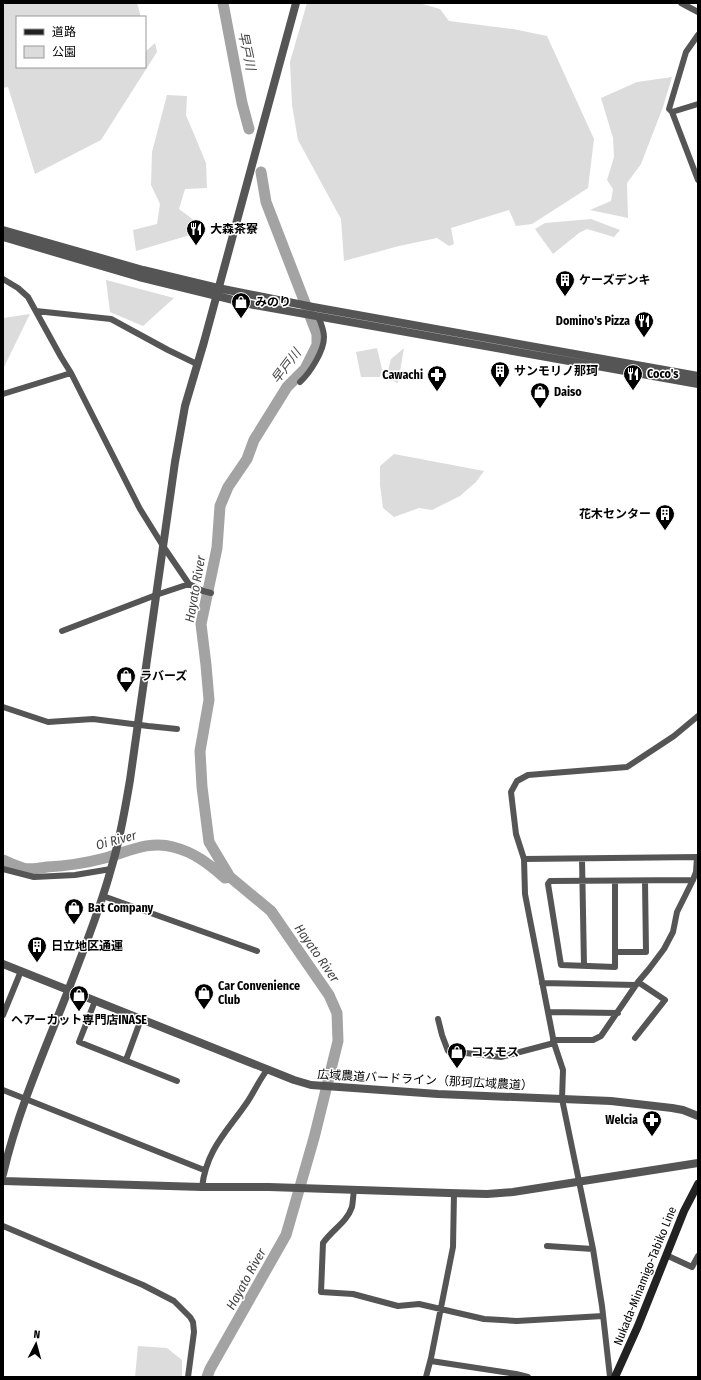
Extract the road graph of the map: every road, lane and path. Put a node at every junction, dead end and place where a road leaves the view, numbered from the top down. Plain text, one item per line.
1 (296, 3) edge
2 (681, 3) edge
3 (698, 12) edge
4 (698, 35) edge
5 (698, 104) edge
6 (672, 112) junction
7 (698, 180) edge
8 (3, 230) edge
9 (3, 237) edge
10 (3, 280) edge
11 (217, 292) junction
12 (36, 311) junction
13 (318, 316) junction
14 (197, 364) junction
15 (72, 374) junction
16 (698, 376) edge
17 (300, 382) dead end
18 (698, 384) edge
19 (3, 394) edge
20 (163, 546) junction
21 (189, 584) junction
22 (211, 593) dead end
23 (156, 595) junction
24 (62, 631) dead end
25 (3, 707) edge
26 (698, 716) edge
27 (138, 725) junction
28 (177, 729) dead end
29 (698, 857) edge
30 (524, 859) junction
31 (582, 859) junction
32 (3, 869) edge
33 (111, 869) junction
34 (693, 880) junction
35 (583, 881) junction
36 (615, 881) junction
37 (645, 881) junction
38 (103, 896) junction
39 (257, 952) dead end
40 (615, 952) junction
41 (3, 964) edge
42 (584, 966) junction
43 (20, 971) junction
44 (542, 983) junction
45 (637, 984) junction
46 (68, 990) junction
47 (95, 1001) junction
48 (5, 1002) edge
49 (548, 1012) junction
50 (618, 1013) junction
51 (3, 1014) edge
52 (141, 1019) junction
53 (438, 1020) dead end
54 (635, 1038) dead end
55 (553, 1042) junction
56 (126, 1060) junction
57 (268, 1069) junction
58 (177, 1081) dead end
59 (3, 1090) edge
60 (24, 1099) junction
61 (562, 1100) junction
62 (698, 1116) edge
63 (698, 1163) edge
64 (204, 1170) junction
65 (3, 1174) edge
66 (3, 1181) edge
67 (579, 1182) junction
68 (698, 1184) edge
69 (202, 1187) junction
70 (354, 1191) junction
71 (454, 1193) junction
72 (3, 1226) edge
73 (547, 1246) dead end
74 (593, 1250) junction
75 (666, 1255) junction
76 (698, 1256) edge
77 (440, 1309) junction
78 (603, 1316) junction
79 (430, 1361) junction
80 (188, 1377) edge
81 (426, 1377) edge
82 (528, 1377) edge
83 (610, 1377) edge
84 (615, 1377) edge

1 - 11 street
2 - 3 street
4 - 6 street
5 - 6 street
6 - 7 street
8 - 11 street
9 - 11 street
10 - 12 street
11 - 13 street
11 - 14 street
11 - 16 street
12 - 14 street
12 - 15 street
13 - 17 street
13 - 18 street
14 - 20 street
15 - 19 street
15 - 20 street
20 - 21 street
20 - 23 street
21 - 22 street
21 - 23 street
23 - 24 street
23 - 27 street
25 - 27 street
26 - 30 street
27 - 28 street
27 - 33 street
29 - 31 street
29 - 34 street
30 - 31 street
30 - 44 street
31 - 35 street
32 - 33 street
33 - 38 street
34 - 37 street
34 - 45 street
35 - 36 street
35 - 42 street
35 - 42 street
36 - 37 street
36 - 40 street
37 - 40 street
38 - 39 street
38 - 46 street
40 - 42 street
41 - 43 street, 広域農道バードライン（那珂広域農道）
43 - 46 street, 広域農道バードライン（那珂広域農道）
43 - 48 street
44 - 45 street
44 - 49 street
45 - 50 street
45 - 54 street
46 - 47 street, 広域農道バードライン（那珂広域農道）
46 - 60 street
47 - 52 street, 広域農道バードライン（那珂広域農道）
47 - 56 street
48 - 51 street
49 - 50 street
49 - 55 street
50 - 55 street
52 - 56 street
52 - 57 street, 広域農道バードライン（那珂広域農道）
53 - 55 street
55 - 61 street
56 - 58 street
57 - 61 street, 広域農道バードライン（那珂広域農道）
57 - 64 street
59 - 60 street
60 - 64 street
60 - 65 street
61 - 62 street, 広域農道バードライン（那珂広域農道）
61 - 67 street
63 - 67 street
64 - 69 street
66 - 69 street
67 - 71 street
67 - 74 street
68 - 75 main road, Nukada-Minamigo-Tabiko Line
69 - 70 street
70 - 71 street
70 - 77 street
71 - 77 street
72 - 80 street
73 - 74 street
74 - 78 street
75 - 76 street
75 - 84 main road, Nukada-Minamigo-Tabiko Line
77 - 78 street
77 - 79 street
78 - 83 street
79 - 81 street
79 - 82 street

